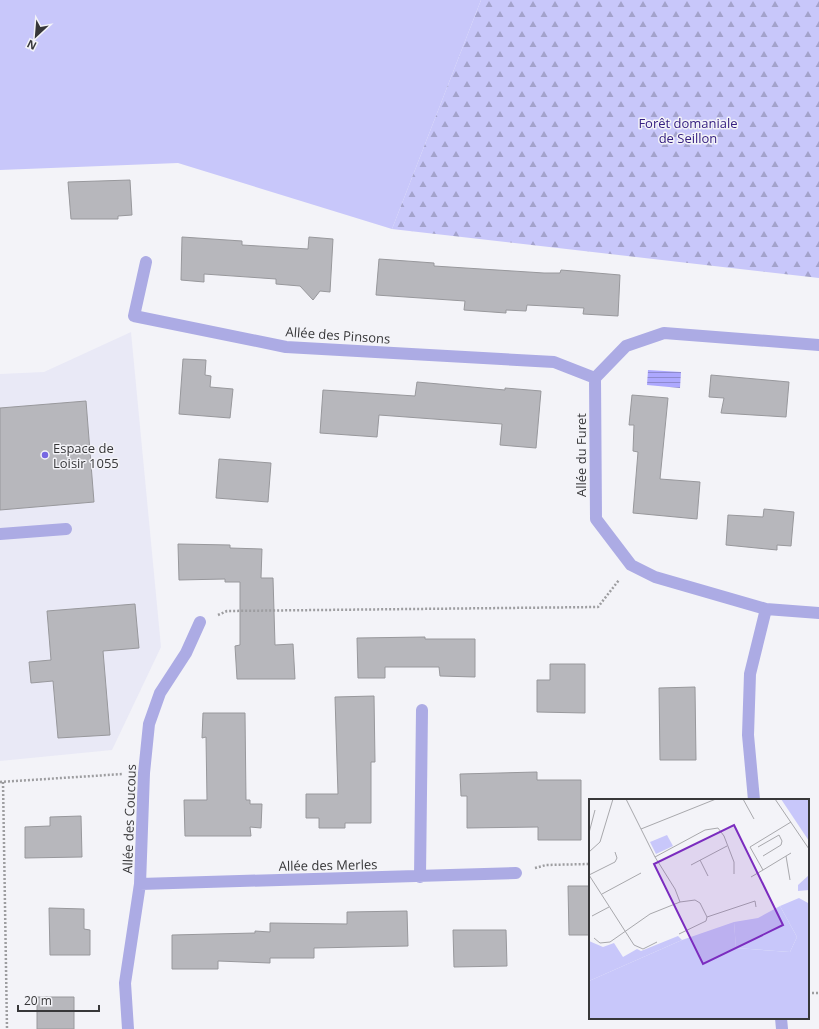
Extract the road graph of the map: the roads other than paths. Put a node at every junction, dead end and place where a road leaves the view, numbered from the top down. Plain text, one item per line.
1 (146, 262) dead end
2 (819, 345) edge
3 (594, 378) junction
4 (66, 529) dead end
5 (0, 534) edge
6 (766, 609) junction
7 (819, 613) edge
8 (200, 622) road end
9 (422, 710) dead end
10 (754, 799) edge
11 (516, 873) road end
12 (420, 877) junction
13 (140, 884) junction
14 (781, 1019) edge
15 (128, 1029) edge
16 (782, 1029) edge

1 - 3 street, Allée des Pinsons
2 - 3 street
3 - 6 street, Allée du Furet
4 - 5 street
6 - 7 street, Allée du Furet
6 - 10 street
8 - 13 street, Allée des Coucous
9 - 12 street
11 - 12 street, Allée des Merles
12 - 13 street, Allée des Merles
13 - 15 street, Allée des Coucous
14 - 16 street

